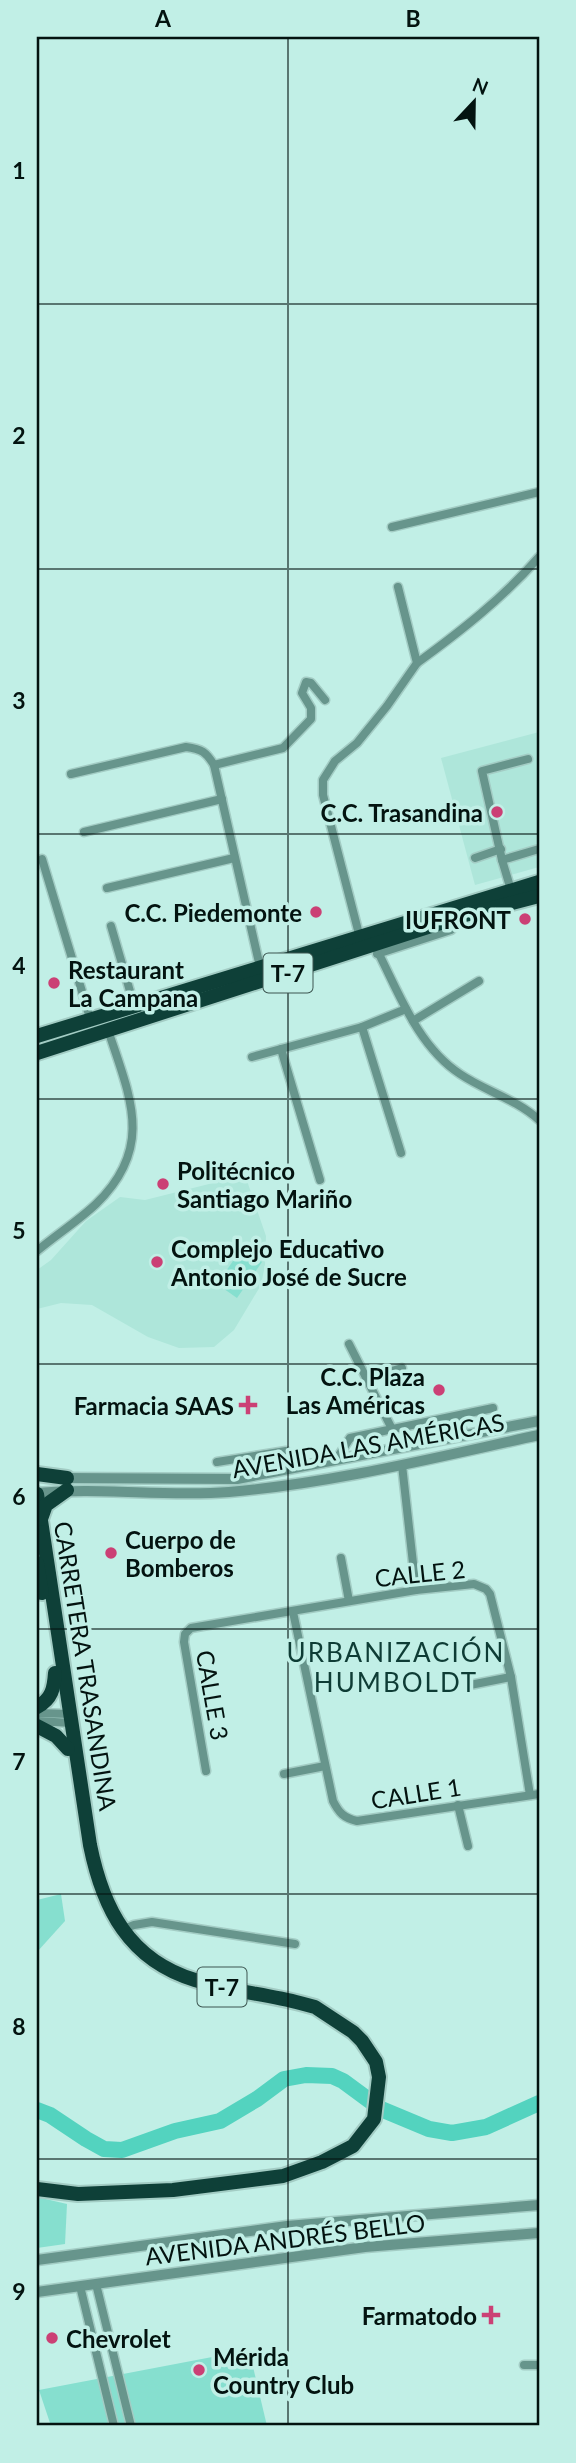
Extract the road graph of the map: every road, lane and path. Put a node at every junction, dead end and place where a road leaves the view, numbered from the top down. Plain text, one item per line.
1 (539, 492) edge
2 (392, 527) dead end
3 (539, 557) edge
4 (398, 587) dead end
5 (417, 663) junction
6 (325, 700) dead end
7 (528, 759) dead end
8 (214, 765) junction
9 (71, 774) dead end
10 (222, 799) junction
11 (84, 832) dead end
12 (501, 849) junction
13 (539, 849) edge
14 (234, 858) junction
15 (475, 858) dead end
16 (42, 859) dead end
17 (502, 860) junction
18 (539, 882) edge
19 (107, 888) dead end
20 (511, 890) junction
21 (539, 895) edge
22 (465, 915) junction
23 (111, 926) dead end
24 (361, 944) junction
25 (379, 954) junction
26 (260, 967) junction
27 (479, 981) dead end
28 (134, 1005) junction
29 (406, 1009) junction
30 (90, 1018) junction
31 (414, 1021) junction
32 (362, 1027) junction
33 (108, 1030) junction
34 (37, 1036) edge
35 (281, 1049) junction
36 (37, 1053) edge
37 (252, 1057) dead end
38 (539, 1120) edge
39 (401, 1153) dead end
40 (320, 1180) dead end
41 (37, 1251) edge
42 (349, 1344) dead end
43 (402, 1368) dead end
44 (368, 1378) junction
45 (493, 1409) dead end
46 (457, 1417) junction
47 (539, 1421) edge
48 (392, 1429) junction
49 (465, 1435) junction
50 (539, 1435) edge
51 (397, 1449) junction
52 (336, 1460) junction
53 (217, 1462) dead end
54 (402, 1465) junction
55 (295, 1466) junction
56 (37, 1474) edge
57 (37, 1479) edge
58 (67, 1484) junction
59 (37, 1493) edge
60 (41, 1520) junction
61 (341, 1558) dead end
62 (37, 1563) edge
63 (416, 1590) junction
64 (349, 1601) junction
65 (293, 1612) junction
66 (191, 1628) joint
67 (55, 1673) junction
68 (511, 1677) junction
69 (470, 1685) dead end
70 (37, 1707) edge
71 (37, 1713) edge
72 (67, 1719) junction
73 (37, 1721) edge
74 (37, 1726) edge
75 (68, 1749) junction
76 (325, 1766) junction
77 (206, 1770) dead end
78 (284, 1774) dead end
79 (535, 1794) edge
80 (458, 1805) junction
81 (90, 1845) junction
82 (468, 1846) dead end
83 (121, 1930) junction
84 (295, 1944) dead end
85 (37, 2189) edge
86 (539, 2205) edge
87 (539, 2233) edge
88 (37, 2260) edge
89 (96, 2284) junction
90 (80, 2286) junction
91 (37, 2292) edge
92 (111, 2347) junction
93 (95, 2350) junction
94 (524, 2365) dead end
95 (539, 2365) edge
96 (114, 2426) edge
97 (131, 2426) edge

1 - 2 street
3 - 5 street
4 - 5 street
5 - 24 street
6 - 8 street
7 - 12 street
8 - 9 street
8 - 10 street
10 - 11 street
10 - 14 street
12 - 15 street
12 - 17 street
13 - 17 street
14 - 19 street
14 - 26 street
16 - 30 street
17 - 20 street
18 - 20 highway, T-7
20 - 24 highway, T-7
21 - 22 highway, T-7
22 - 24 highway, T-7
22 - 25 street
23 - 28 street
24 - 25 street
24 - 26 highway, T-7
24 - 33 highway, T-7
25 - 29 street
26 - 28 highway, T-7
27 - 31 street
28 - 30 highway, T-7
29 - 31 street
29 - 32 street
30 - 34 highway, T-7
31 - 38 street
32 - 35 street
32 - 39 street
33 - 36 highway, T-7
33 - 41 street
35 - 37 street
35 - 40 street
42 - 44 street
43 - 44 street
44 - 48 street
45 - 46 street
46 - 48 street
46 - 49 street
47 - 49 street, AVENIDA LAS AMÉRICAS
48 - 51 street
48 - 52 street
49 - 51 street, AVENIDA LAS AMÉRICAS
50 - 54 street, AVENIDA LAS AMÉRICAS
51 - 52 street, AVENIDA LAS AMÉRICAS
52 - 55 street, AVENIDA LAS AMÉRICAS
53 - 55 street
54 - 58 street, AVENIDA LAS AMÉRICAS
54 - 63 street
55 - 58 street, AVENIDA LAS AMÉRICAS
56 - 58 highway
57 - 58 street
58 - 59 street, AVENIDA LAS AMÉRICAS
58 - 60 highway
59 - 60 highway, CARRETERA TRASANDINA / T-7
60 - 72 highway, CARRETERA TRASANDINA / T-7
61 - 64 street
62 - 67 highway, CARRETERA TRASANDINA / T-7
63 - 64 street, CALLE 2
63 - 68 street, CALLE 2
64 - 65 street, CALLE 2
65 - 66 street, CALLE 2
65 - 76 street, CALLE 1
66 - 77 street, CALLE 3
67 - 70 highway
67 - 72 highway, CARRETERA TRASANDINA / T-7
68 - 69 street
68 - 79 street, CALLE 2
71 - 72 street
72 - 73 street
72 - 75 highway, CARRETERA TRASANDINA / T-7
72 - 81 highway, CARRETERA TRASANDINA / T-7
74 - 75 highway
75 - 81 highway, CARRETERA TRASANDINA / T-7
76 - 78 street
76 - 80 street, CALLE 1
79 - 80 street, CALLE 1
80 - 82 street
81 - 83 highway, CARRETERA TRASANDINA / T-7
83 - 84 street
83 - 85 highway, CARRETERA TRASANDINA / T-7
86 - 88 street, AVENIDA ANDRÉS BELLO
87 - 89 street, AVENIDA ANDRÉS BELLO
89 - 90 street, AVENIDA ANDRÉS BELLO
89 - 92 street
90 - 91 street, AVENIDA ANDRÉS BELLO
90 - 93 street
92 - 93 street
92 - 97 street
93 - 96 street
94 - 95 street

